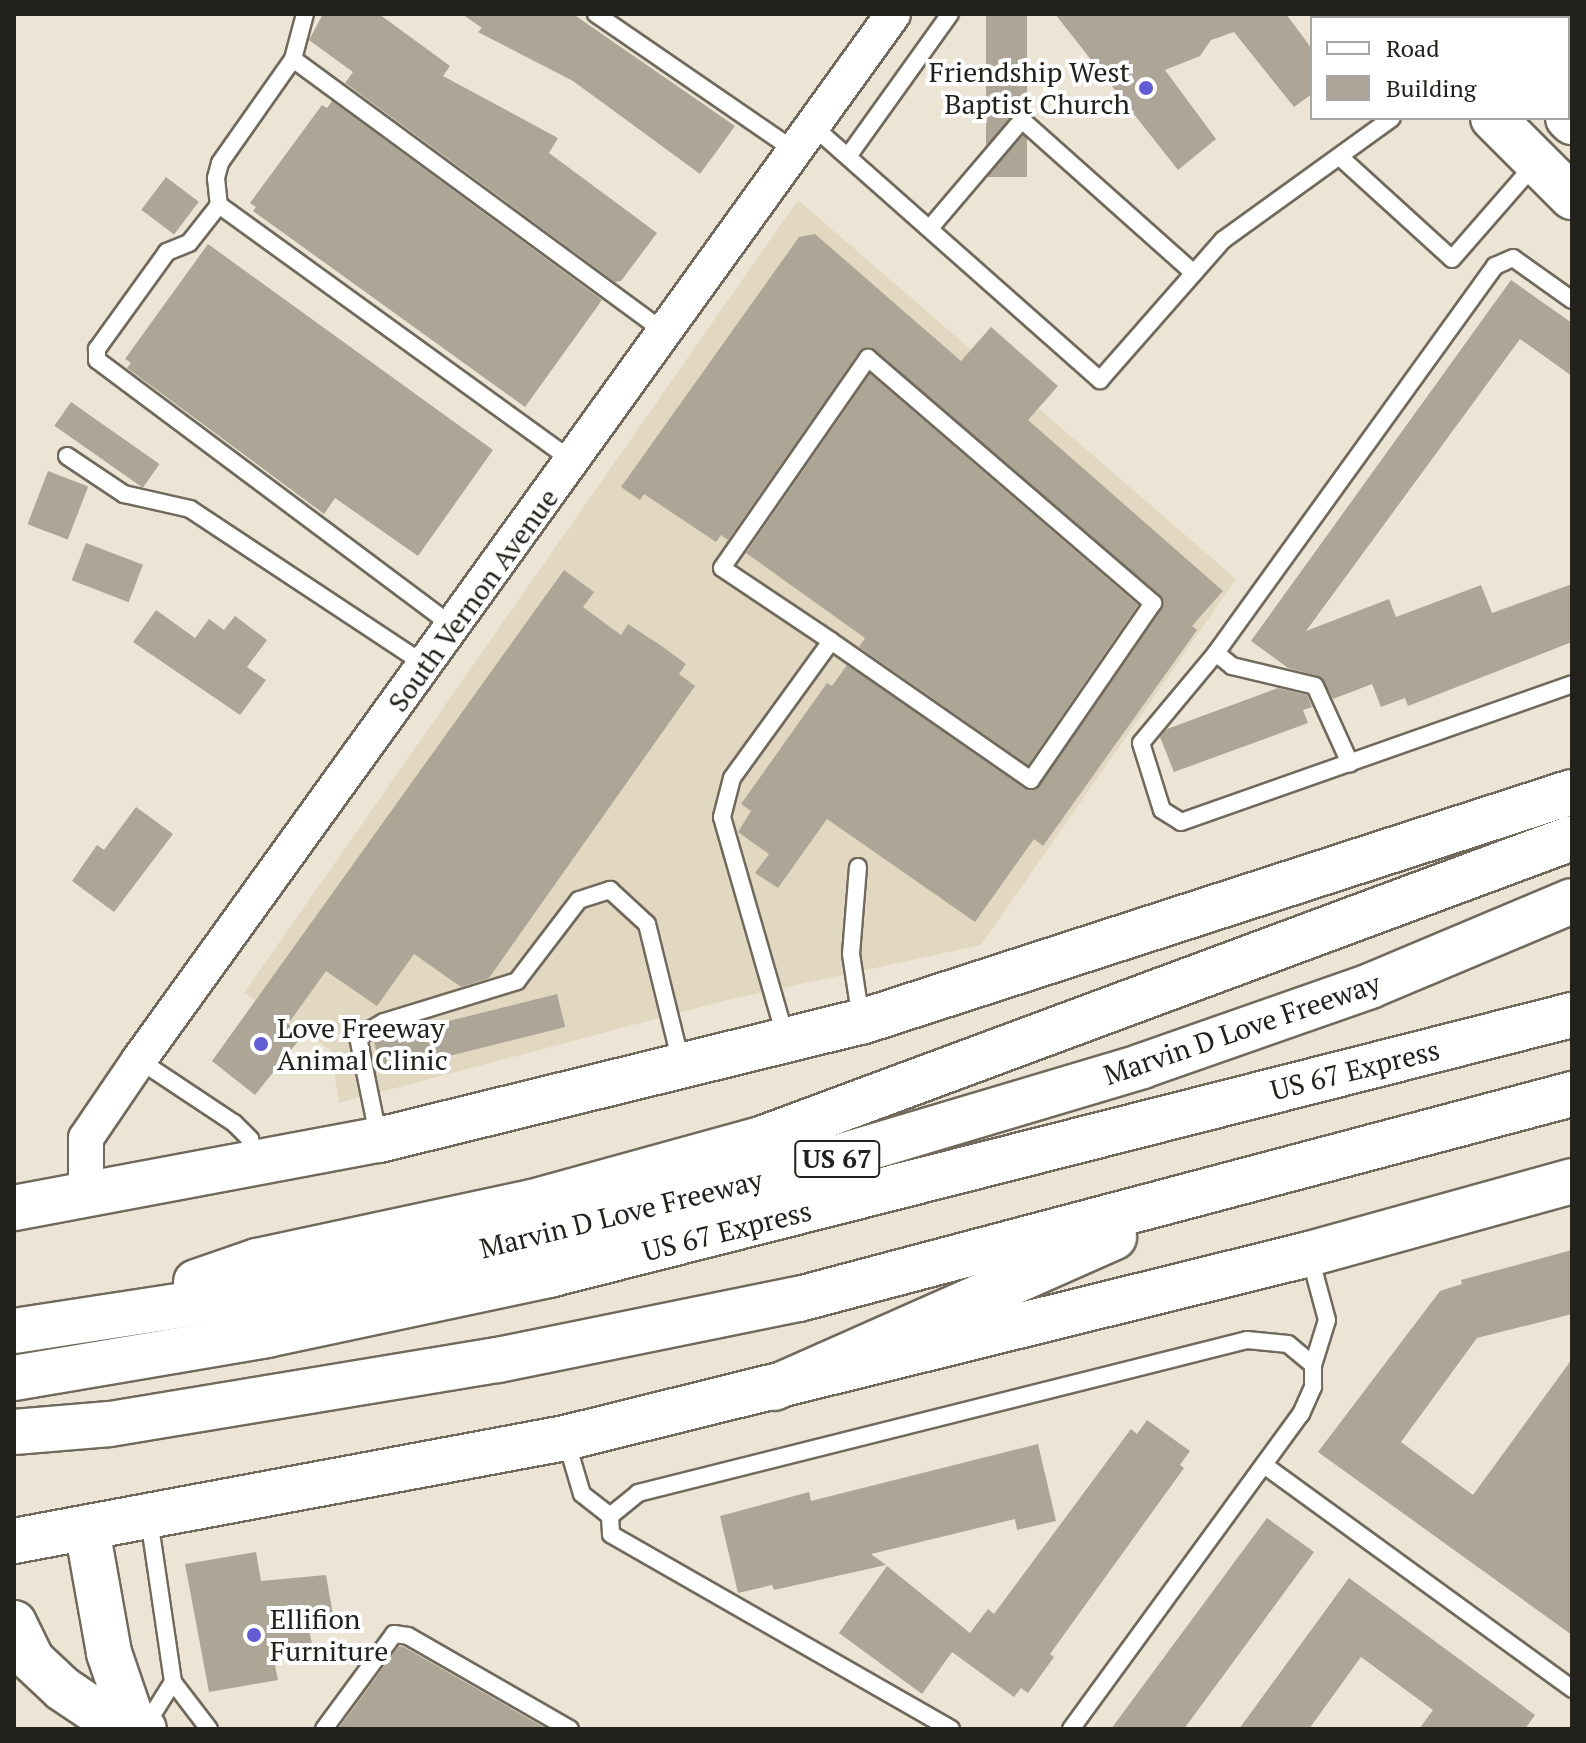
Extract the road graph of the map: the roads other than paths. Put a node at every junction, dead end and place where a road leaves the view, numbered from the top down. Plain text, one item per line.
1 (305, 14) edge
2 (596, 14) edge
3 (950, 14) edge
4 (890, 15) edge
5 (293, 59) junction
6 (1389, 120) edge
7 (1495, 120) edge
8 (804, 139) junction
9 (849, 155) junction
10 (1340, 157) junction
11 (1536, 164) junction
12 (1572, 197) edge
13 (219, 205) junction
14 (930, 228) junction
15 (1194, 273) junction
16 (1572, 300) edge
17 (667, 334) junction
18 (67, 456) dead end
19 (574, 462) junction
20 (453, 626) junction
21 (831, 641) junction
22 (1216, 653) junction
23 (424, 664) junction
24 (1572, 684) edge
25 (1350, 763) junction
26 (1572, 792) edge
27 (1572, 838) edge
28 (858, 867) dead end
29 (1572, 901) edge
30 (1572, 1015) edge
31 (861, 1022) junction
32 (787, 1041) junction
33 (139, 1060) junction
34 (683, 1068) junction
35 (1572, 1094) edge
36 (379, 1140) junction
37 (255, 1166) junction
38 (1240, 1180) junction
39 (1572, 1181) edge
40 (86, 1196) junction
41 (14, 1208) edge
42 (1309, 1254) junction
43 (76, 1322) junction
44 (14, 1331) edge
45 (1313, 1365) junction
46 (14, 1378) edge
47 (774, 1388) junction
48 (14, 1432) edge
49 (565, 1438) junction
50 (1264, 1465) junction
51 (610, 1516) junction
52 (149, 1519) junction
53 (87, 1529) junction
54 (14, 1541) edge
55 (14, 1623) edge
56 (173, 1682) junction
57 (1572, 1689) edge
58 (140, 1726) edge
59 (209, 1729) edge
60 (324, 1729) edge
61 (570, 1729) edge
62 (951, 1729) edge
63 (1071, 1729) edge

1 - 5 lane
2 - 8 lane
3 - 9 lane
4 - 8 street, South Vernon Avenue
5 - 13 lane
5 - 17 lane
6 - 10 lane
7 - 11 main road
8 - 9 lane
8 - 17 street, South Vernon Avenue
9 - 14 lane
10 - 11 lane
10 - 15 lane
11 - 12 main road
13 - 19 lane
13 - 20 lane
14 - 15 lane
14 - 15 lane
16 - 22 lane
17 - 19 street, South Vernon Avenue
18 - 23 lane
19 - 20 street, South Vernon Avenue
20 - 23 street, South Vernon Avenue
21 - 21 lane
21 - 32 lane
22 - 25 lane
22 - 25 lane
23 - 33 street, South Vernon Avenue
24 - 25 lane
26 - 31 main road
27 - 43 main road
28 - 31 lane
29 - 43 main road, Marvin D Love Freeway / US 67
30 - 46 main road, US 67 Express
31 - 32 main road
32 - 34 main road
33 - 37 lane
33 - 40 street, South Vernon Avenue
34 - 36 main road
34 - 36 lane
35 - 38 main road
36 - 37 main road
37 - 40 main road
38 - 47 main road
38 - 48 main road
39 - 42 main road
40 - 41 main road
42 - 45 lane
42 - 47 main road
43 - 44 main road, Marvin D Love Freeway / US 67
45 - 50 lane
45 - 51 lane
47 - 49 main road
49 - 51 lane
49 - 52 main road
50 - 57 lane
50 - 63 lane
51 - 62 lane
52 - 53 main road
52 - 56 lane
53 - 54 main road
53 - 58 main road
55 - 58 main road
56 - 58 lane
56 - 59 lane
60 - 61 lane

